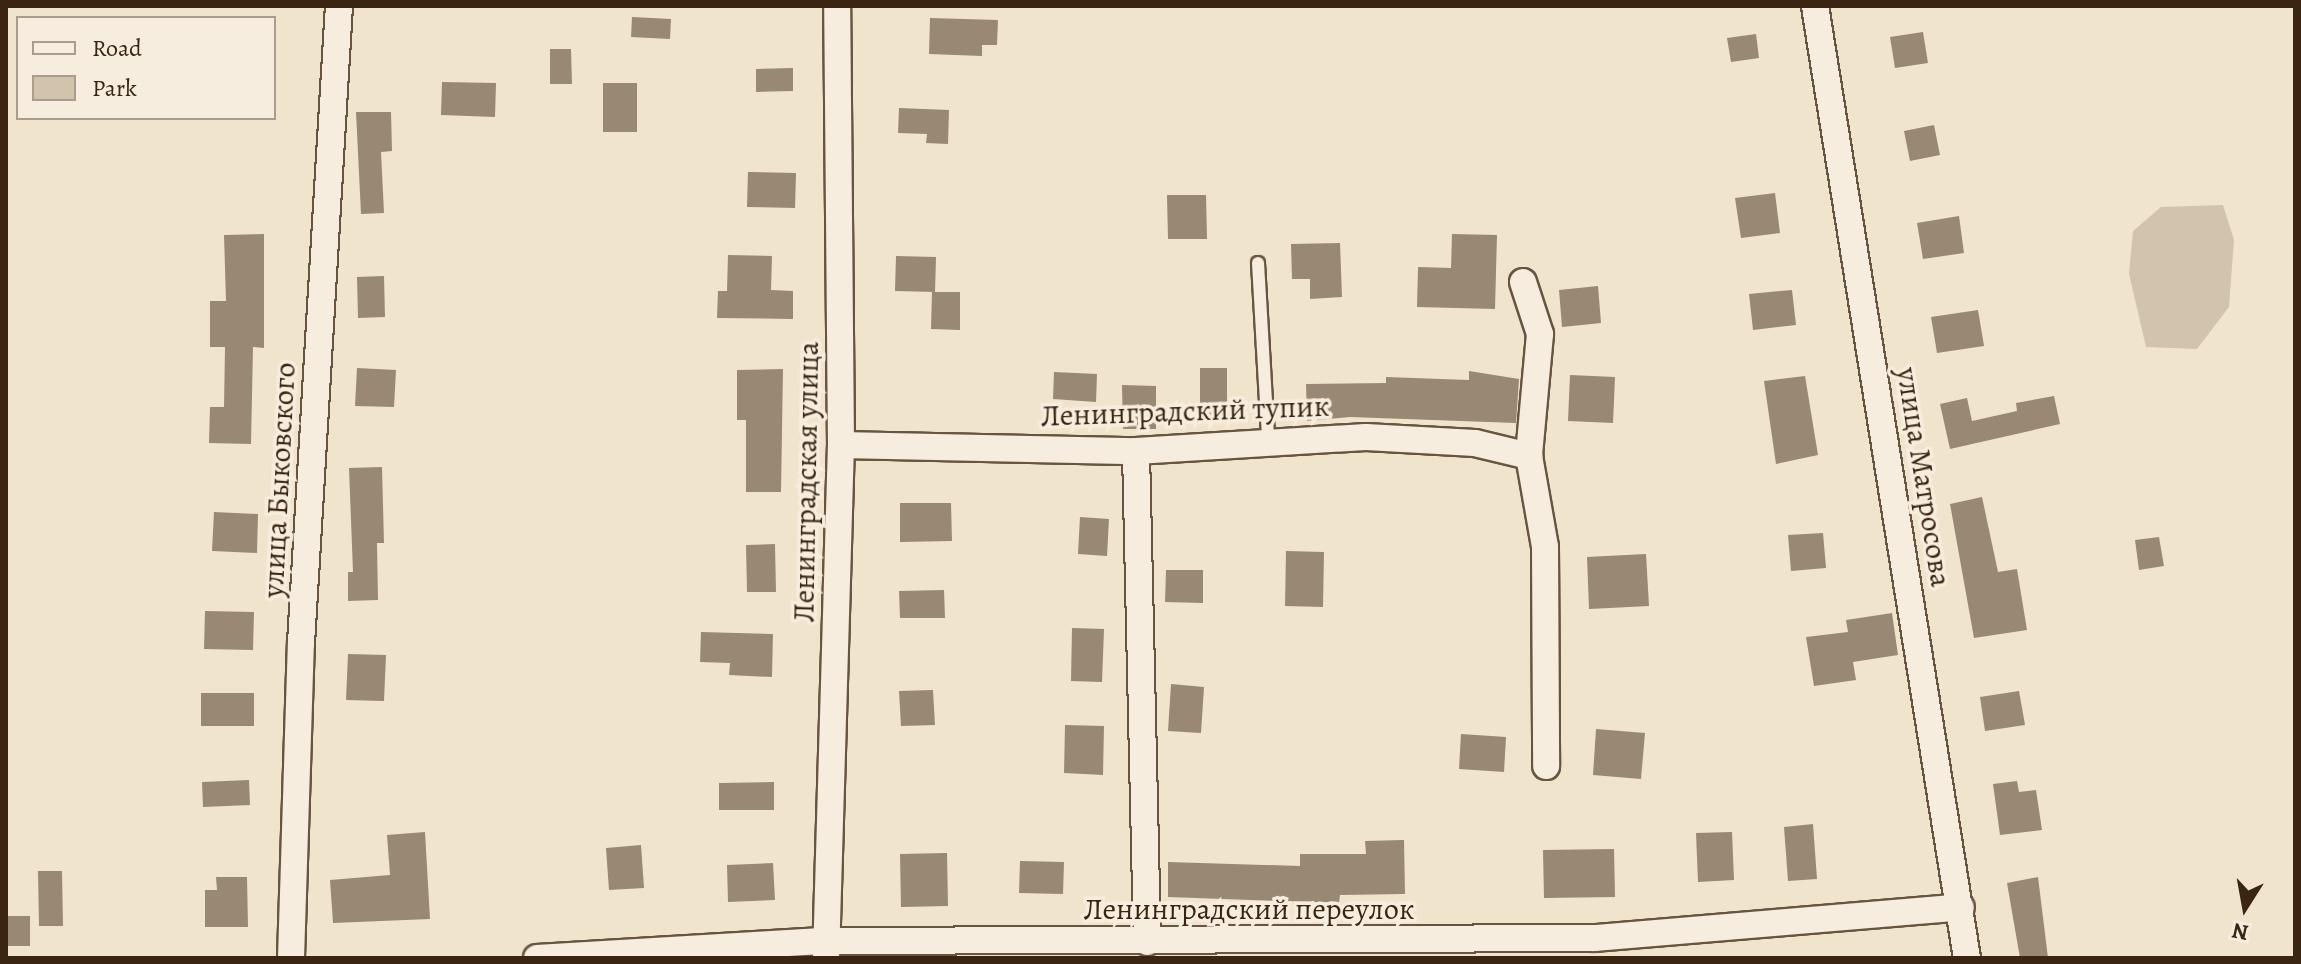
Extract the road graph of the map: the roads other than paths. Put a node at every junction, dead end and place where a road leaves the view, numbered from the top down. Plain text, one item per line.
1 (339, 6) edge
2 (837, 6) edge
3 (1815, 6) edge
4 (1258, 263) dead end
5 (1523, 282) dead end
6 (1268, 439) junction
7 (841, 445) junction
8 (1136, 451) junction
9 (1529, 456) junction
10 (1546, 766) dead end
11 (1961, 907) junction
12 (1147, 942) junction
13 (1595, 948) edge
14 (826, 949) edge
15 (1432, 949) edge
16 (291, 958) edge
17 (537, 958) edge
18 (1967, 958) edge

1 - 16 street, улица Быковского
2 - 7 street, Ленинградская улица
3 - 11 street, улица Матросова
4 - 6 lane
5 - 9 street
6 - 8 street, Ленинградский тупик
6 - 9 street, Ленинградский тупик
7 - 8 street, Ленинградский тупик
7 - 14 street, Ленинградская улица
8 - 12 street
9 - 10 street
11 - 13 street, Ленинградский переулок
11 - 18 street, улица Матросова
12 - 14 street, Ленинградский переулок
12 - 15 street, Ленинградский переулок
13 - 15 street, Ленинградский переулок
14 - 17 street, Ленинградский переулок

